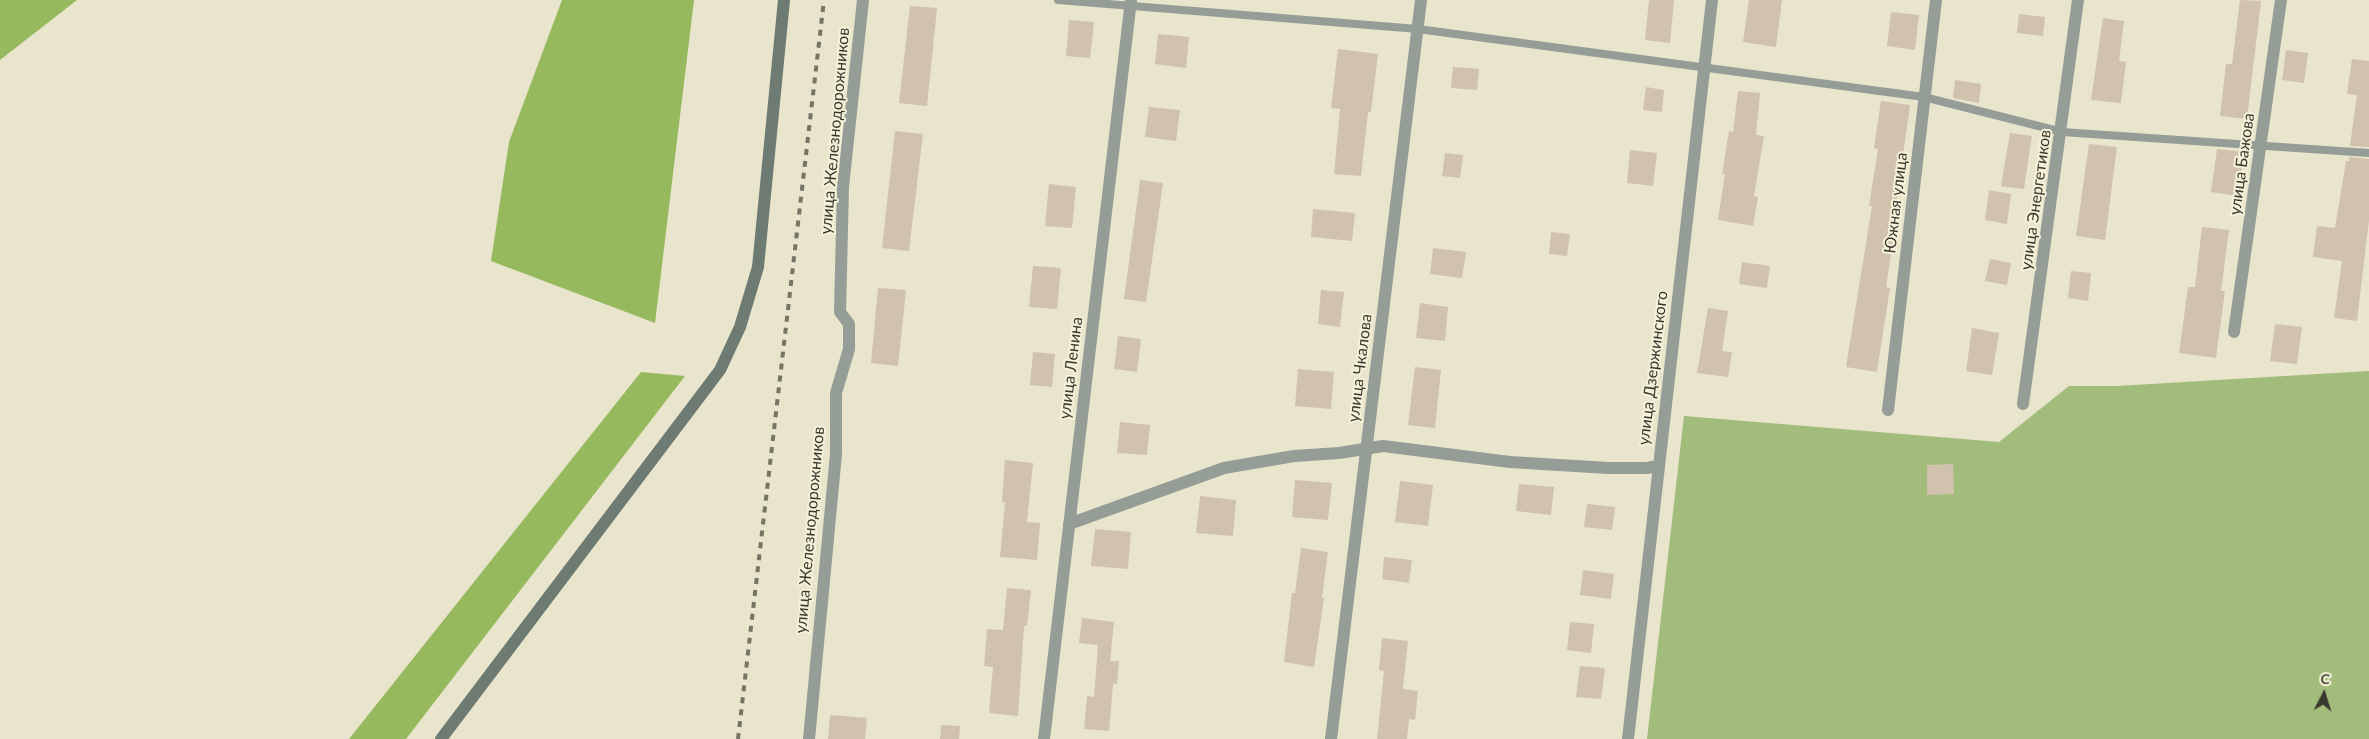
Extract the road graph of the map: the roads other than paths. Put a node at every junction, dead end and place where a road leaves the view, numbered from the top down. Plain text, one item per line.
1 (784, 0) edge
2 (863, 0) edge
3 (1058, 0) edge
4 (1421, 0) edge
5 (1712, 0) edge
6 (1936, 0) edge
7 (2078, 0) edge
8 (2281, 0) edge
9 (1131, 4) edge
10 (1418, 29) junction
11 (1704, 67) junction
12 (1924, 97) junction
13 (2062, 132) junction
14 (2261, 144) junction
15 (2369, 153) edge
16 (2234, 332) dead end
17 (2023, 404) dead end
18 (1888, 410) dead end
19 (1366, 450) junction
20 (1658, 466) junction
21 (1069, 524) junction
22 (441, 739) edge
23 (808, 739) edge
24 (1044, 739) edge
25 (1331, 739) edge
26 (1628, 739) edge

1 - 22 main road
2 - 23 street, улица Железнодорожников
3 - 9 lane
4 - 10 street, улица Чкалова
5 - 11 street, улица Дзержинского
6 - 12 street, Южная улица
7 - 13 street, улица Энергетиков
8 - 14 street, улица Бажова
9 - 10 lane
9 - 21 street, улица Ленина
10 - 11 lane
10 - 19 street, улица Чкалова
11 - 12 lane
11 - 20 street, улица Дзержинского
12 - 13 lane
12 - 18 street, Южная улица
13 - 14 lane
13 - 17 street, улица Энергетиков
14 - 15 lane
14 - 16 street, улица Бажова
19 - 20 street
19 - 21 street
19 - 25 street, улица Чкалова
20 - 26 street, улица Дзержинского
21 - 24 street, улица Ленина

